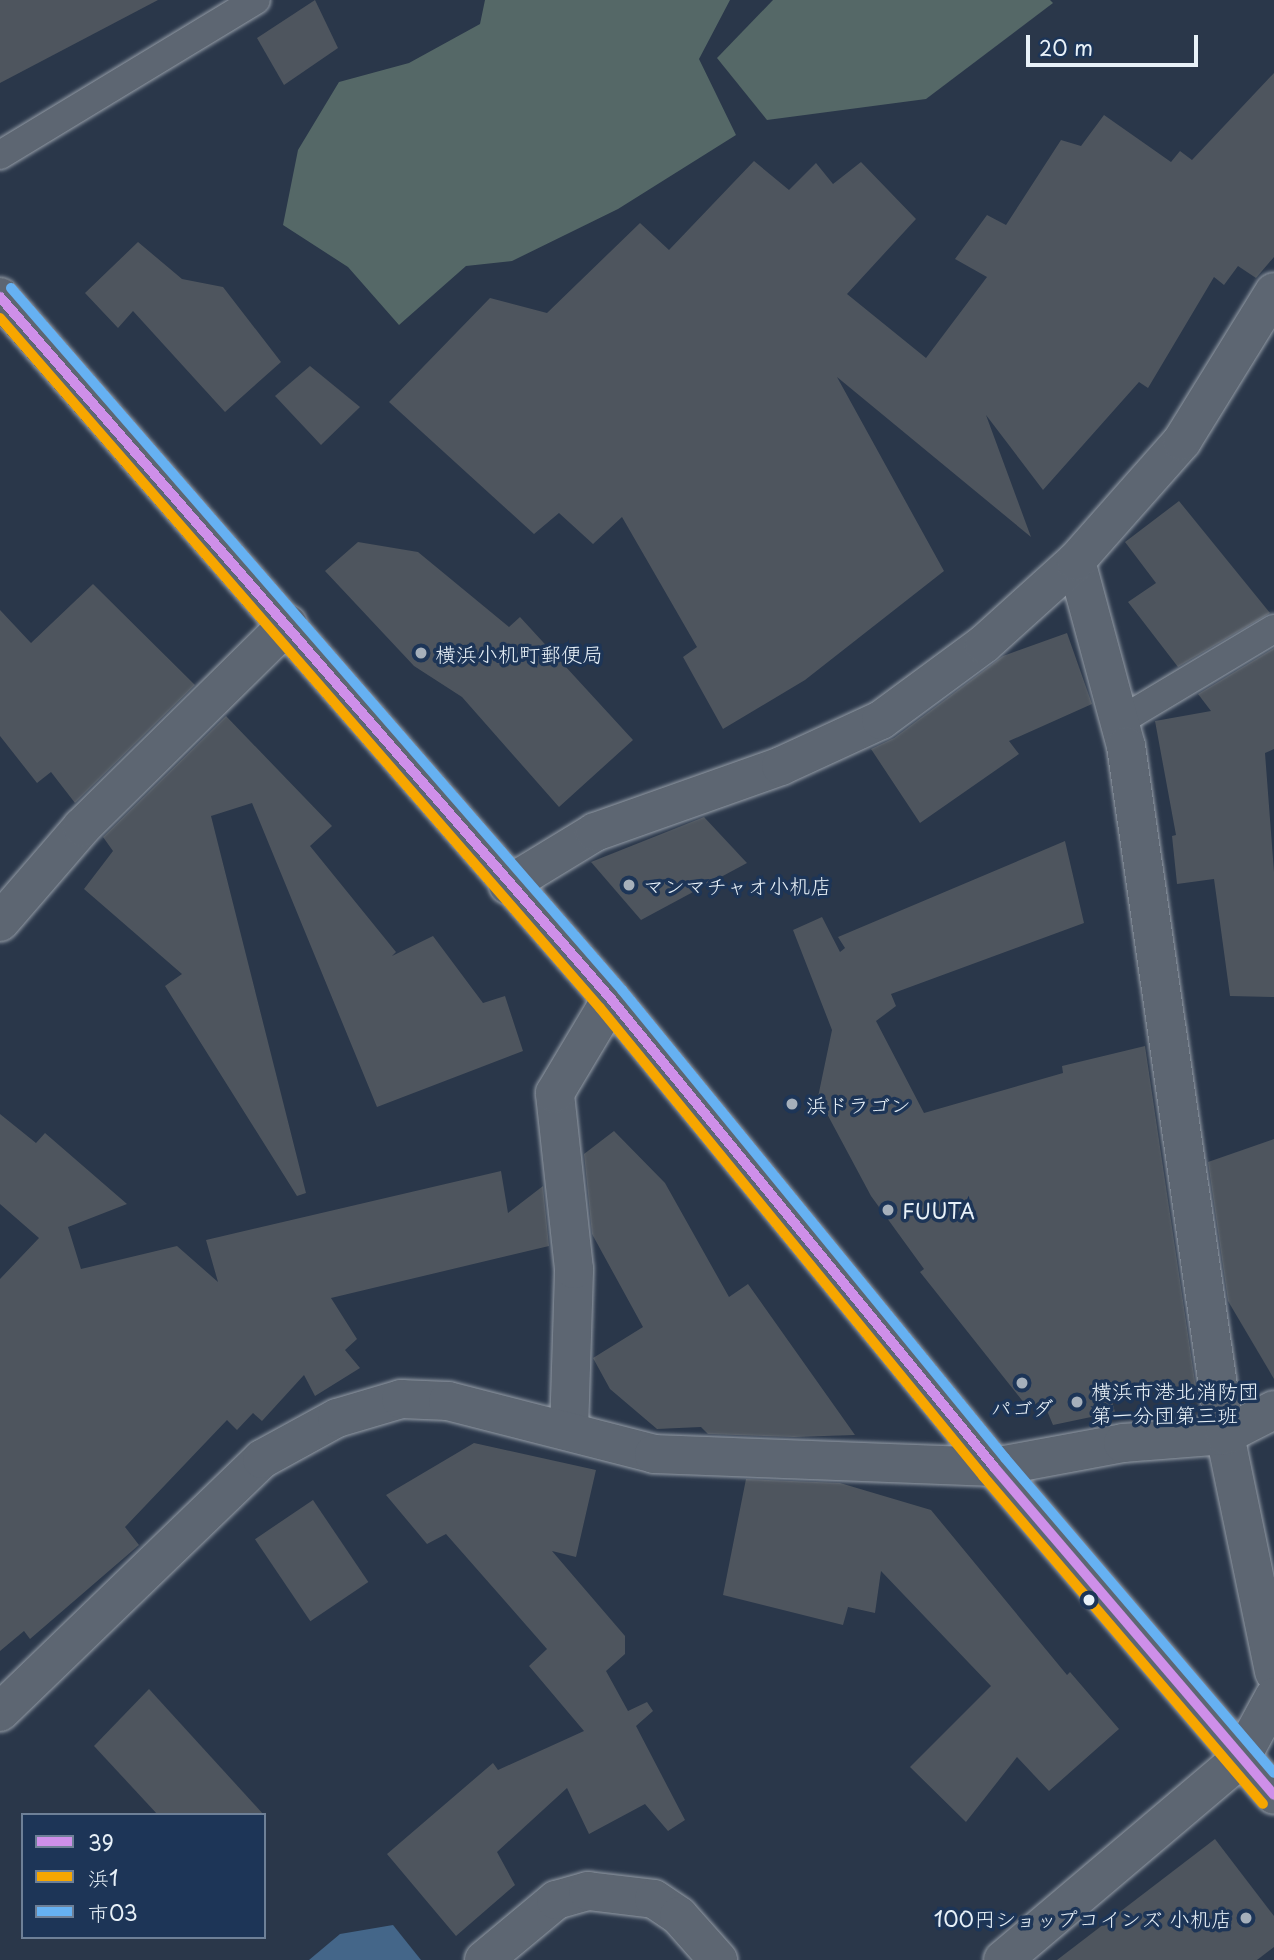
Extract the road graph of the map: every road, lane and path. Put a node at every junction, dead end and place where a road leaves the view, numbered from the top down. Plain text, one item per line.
1 (256, 0) edge
2 (0, 155) edge
3 (1274, 292) edge
4 (0, 297) edge
5 (1076, 561) junction
6 (288, 624) junction
7 (1274, 629) edge
8 (1120, 721) junction
9 (508, 885) junction
10 (0, 922) edge
11 (611, 999) junction
12 (1274, 1410) edge
13 (569, 1431) junction
14 (1225, 1435) junction
15 (994, 1467) junction
16 (1274, 1672) edge
17 (1274, 1698) edge
18 (0, 1712) edge
19 (1241, 1758) junction
20 (1274, 1795) edge
21 (484, 1960) edge
22 (718, 1960) edge
23 (1003, 1960) edge

1 - 2 lane
3 - 5 street
4 - 6 street
5 - 8 street
5 - 9 street
6 - 9 street
6 - 10 street
7 - 8 lane
8 - 14 street
9 - 11 street
11 - 13 street
11 - 15 street
12 - 14 street
13 - 15 street
13 - 18 street
14 - 15 street
14 - 16 street
15 - 19 street
17 - 19 street
19 - 20 street
19 - 23 street
21 - 22 street

